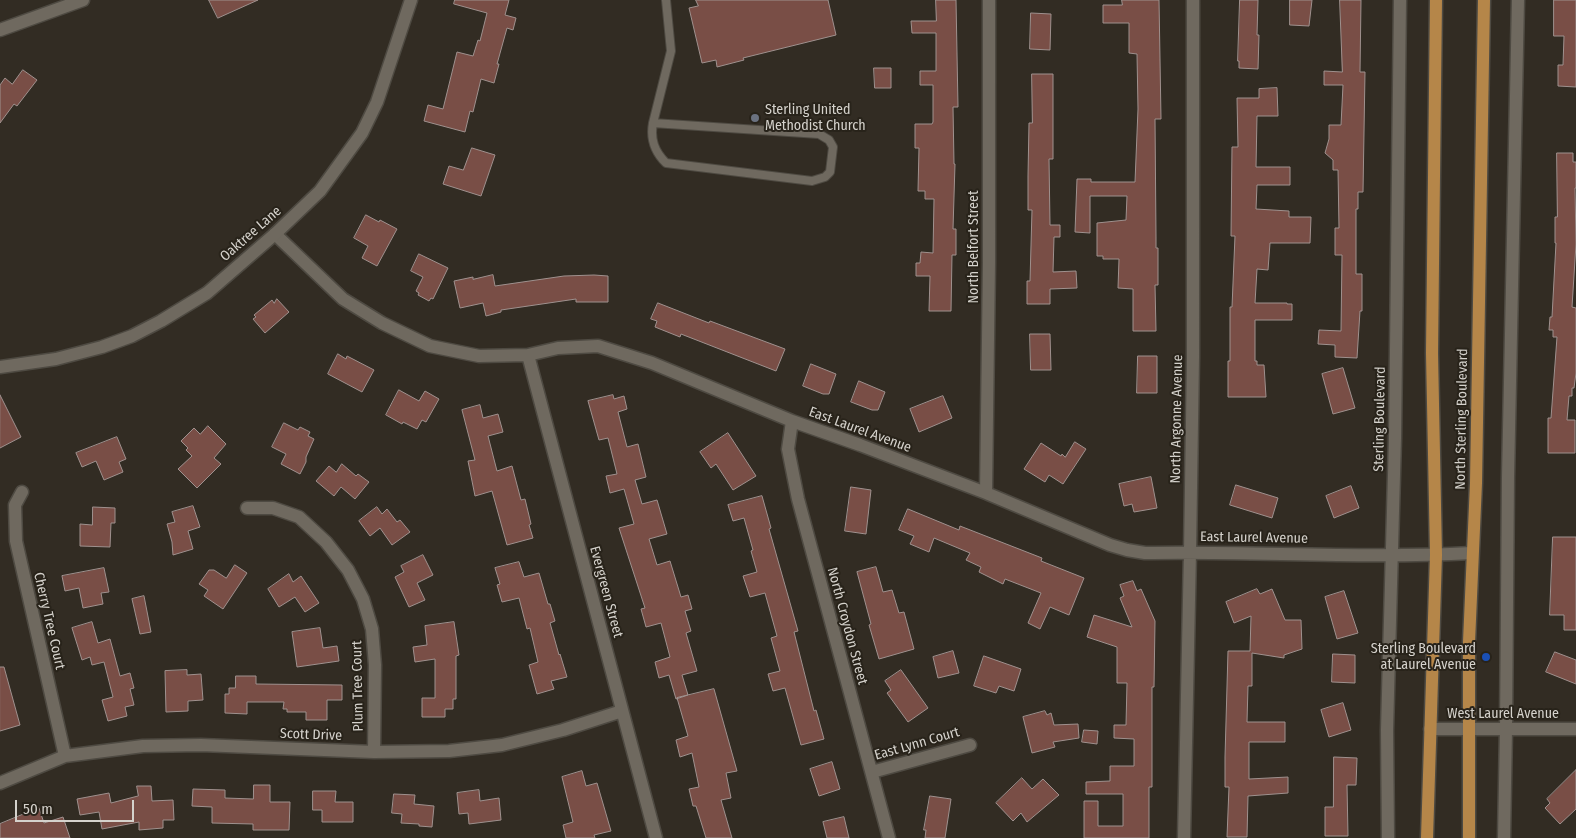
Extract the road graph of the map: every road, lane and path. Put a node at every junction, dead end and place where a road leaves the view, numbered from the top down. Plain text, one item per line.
1 (83, 0) edge
2 (411, 0) edge
3 (666, 0) edge
4 (989, 0) edge
5 (1193, 0) edge
6 (1400, 0) edge
7 (1436, 0) edge
8 (1484, 0) edge
9 (1518, 0) edge
10 (0, 30) edge
11 (653, 123) junction
12 (275, 234) junction
13 (528, 354) junction
14 (0, 367) edge
15 (792, 421) junction
16 (22, 492) dead end
17 (986, 493) junction
18 (247, 508) dead end
19 (1190, 552) junction
20 (1472, 554) junction
21 (1436, 555) junction
22 (1392, 556) junction
23 (622, 711) junction
24 (1468, 728) junction
25 (1506, 728) junction
26 (1430, 729) junction
27 (1576, 729) edge
28 (970, 745) dead end
29 (374, 752) junction
30 (64, 756) junction
31 (872, 772) junction
32 (0, 782) edge
33 (656, 838) edge
34 (889, 838) edge
35 (1184, 838) edge
36 (1388, 838) edge
37 (1427, 838) edge
38 (1469, 838) edge
39 (1504, 838) edge

1 - 10 street
2 - 12 street, Oaktree Lane
3 - 11 lane
4 - 17 street, North Belfort Street
5 - 19 street, North Argonne Avenue
6 - 22 street, Sterling Boulevard
7 - 21 main road, North Sterling Boulevard
8 - 20 main road, North Sterling Boulevard
9 - 25 street
11 - 11 lane
12 - 13 street, East Laurel Avenue
12 - 14 street, Oaktree Lane
13 - 15 street, East Laurel Avenue
13 - 23 street, Evergreen Street
15 - 17 street, East Laurel Avenue
15 - 31 street, North Croydon Street
16 - 30 street, Cherry Tree Court
17 - 19 street, East Laurel Avenue
18 - 29 street, Plum Tree Court
19 - 22 street, East Laurel Avenue
19 - 35 street, North Argonne Avenue
20 - 21 street, East Laurel Avenue
20 - 24 main road, North Sterling Boulevard
21 - 22 street, East Laurel Avenue
21 - 26 main road, North Sterling Boulevard
22 - 36 street, Sterling Boulevard
23 - 29 street, Scott Drive
23 - 33 street, Evergreen Street
24 - 25 street, West Laurel Avenue
24 - 26 street, West Laurel Avenue
24 - 38 main road, North Sterling Boulevard
25 - 27 street, West Laurel Avenue
25 - 39 street
26 - 37 main road, North Sterling Boulevard
28 - 31 street, East Lynn Court
29 - 30 street, Scott Drive
30 - 32 street, Scott Drive
31 - 34 street, North Croydon Street

